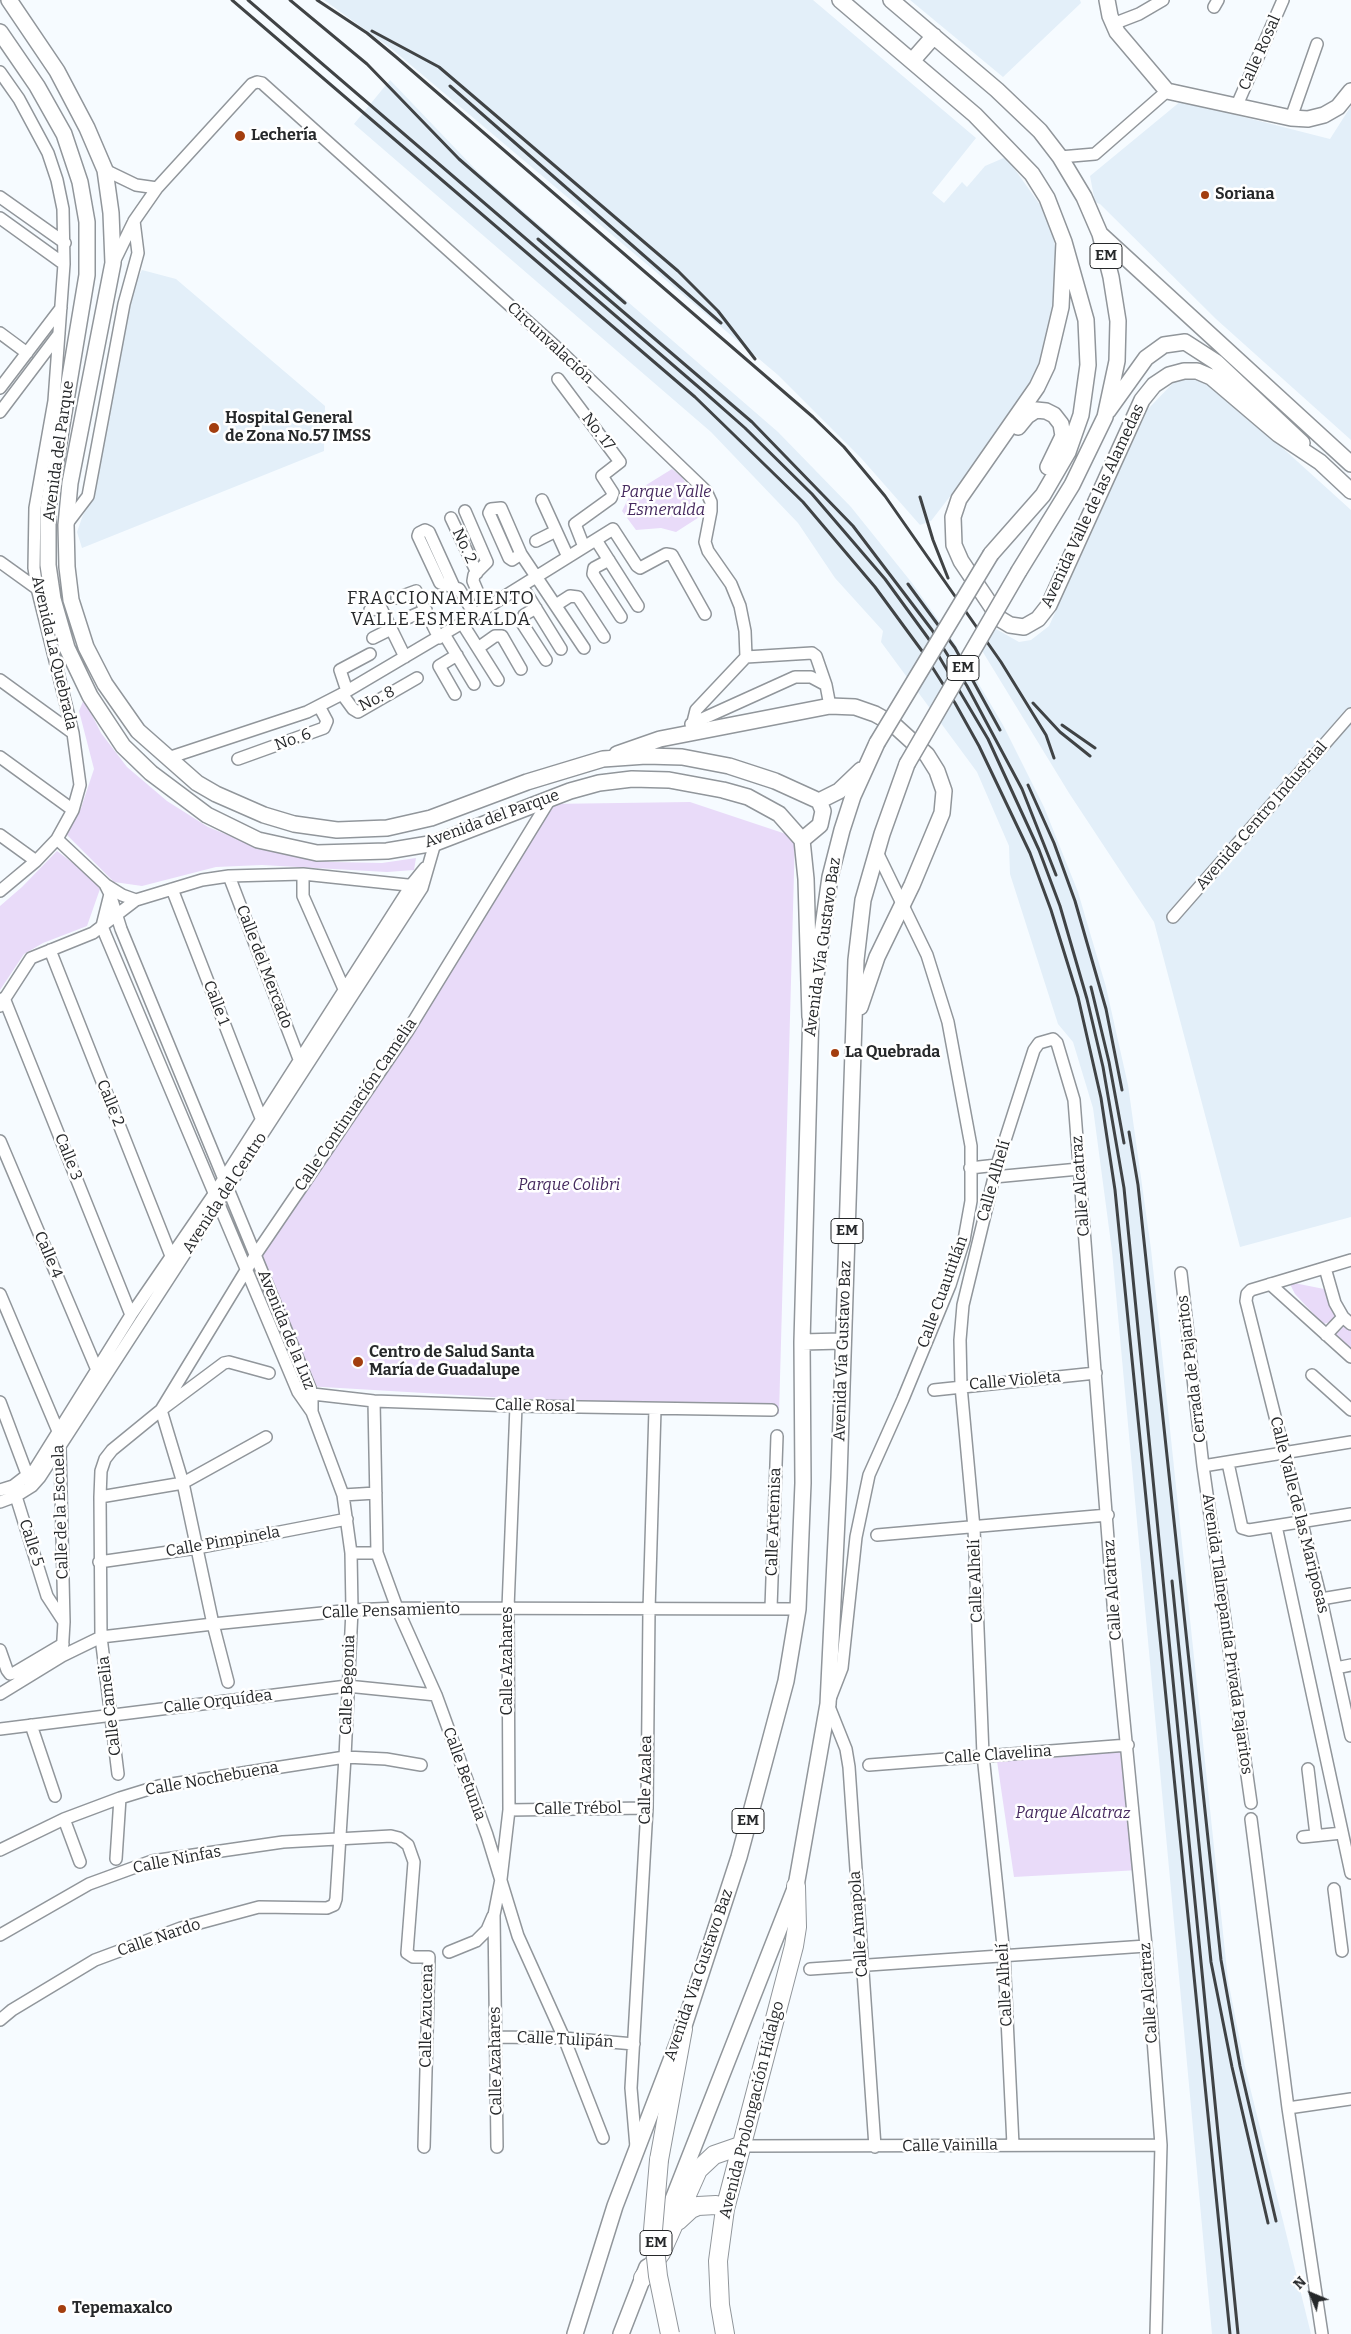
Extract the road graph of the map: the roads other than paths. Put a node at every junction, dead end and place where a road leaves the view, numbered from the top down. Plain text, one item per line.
1 (10, 0) edge
2 (840, 0) edge
3 (891, 0) edge
4 (1108, 0) edge
5 (1163, 0) edge
6 (1283, 0) edge
7 (1113, 24) junction
8 (0, 32) edge
9 (934, 36) junction
10 (1316, 44) dead end
11 (912, 61) junction
12 (2, 77) edge
13 (1167, 91) junction
14 (1351, 91) edge
15 (1237, 105) junction
16 (1291, 118) junction
17 (1060, 157) junction
18 (105, 170) junction
19 (157, 188) junction
20 (0, 197) edge
21 (0, 218) edge
22 (134, 221) junction
23 (1100, 234) junction
24 (1064, 242) junction
25 (65, 243) junction
26 (113, 263) junction
27 (64, 264) junction
28 (60, 308) junction
29 (0, 333) edge
30 (59, 334) junction
31 (27, 353) junction
32 (558, 379) dead end
33 (0, 388) edge
34 (0, 412) edge
35 (1104, 417) junction
36 (987, 458) junction
37 (1320, 462) junction
38 (1351, 464) edge
39 (1351, 473) edge
40 (1351, 491) edge
41 (542, 500) dead end
42 (42, 508) junction
43 (465, 511) dead end
44 (451, 518) dead end
45 (66, 525) junction
46 (1012, 528) junction
47 (556, 531) junction
48 (596, 540) junction
49 (536, 541) dead end
50 (584, 547) junction
51 (521, 554) dead end
52 (568, 557) junction
53 (608, 560) junction
54 (0, 562) edge
55 (477, 573) junction
56 (537, 577) junction
57 (454, 586) junction
58 (522, 586) junction
59 (37, 588) junction
60 (397, 598) dead end
61 (53, 599) junction
62 (556, 605) junction
63 (638, 606) dead end
64 (536, 608) junction
65 (485, 609) junction
66 (370, 610) dead end
67 (426, 610) junction
68 (705, 614) dead end
69 (475, 616) junction
70 (621, 617) dead end
71 (405, 619) dead end
72 (462, 623) junction
73 (391, 629) junction
74 (441, 636) junction
75 (372, 638) dead end
76 (604, 638) dead end
77 (478, 648) junction
78 (584, 648) dead end
79 (561, 649) dead end
80 (370, 654) dead end
81 (456, 655) junction
82 (405, 657) junction
83 (746, 657) junction
84 (546, 660) dead end
85 (521, 669) dead end
86 (417, 678) dead end
87 (0, 680) edge
88 (498, 680) dead end
89 (474, 684) dead end
90 (826, 685) junction
91 (345, 693) junction
92 (455, 694) dead end
93 (319, 706) junction
94 (830, 706) junction
95 (1351, 714) edge
96 (691, 729) junction
97 (73, 734) junction
98 (0, 757) edge
99 (168, 758) junction
100 (238, 759) dead end
101 (603, 759) junction
102 (867, 764) junction
103 (550, 799) junction
104 (819, 801) junction
105 (72, 810) junction
106 (0, 835) edge
107 (57, 838) junction
108 (802, 840) junction
109 (434, 843) junction
110 (877, 852) junction
111 (36, 861) junction
112 (303, 874) junction
113 (229, 876) junction
114 (417, 886) junction
115 (107, 889) junction
116 (172, 889) junction
117 (0, 891) edge
118 (136, 900) junction
119 (903, 903) junction
120 (116, 915) junction
121 (1173, 917) dead end
122 (102, 926) junction
123 (50, 950) junction
124 (344, 989) junction
125 (2, 1002) edge
126 (810, 1017) junction
127 (855, 1020) junction
128 (1052, 1039) joint
129 (299, 1059) junction
130 (261, 1118) junction
131 (0, 1141) edge
132 (970, 1168) junction
133 (1079, 1169) junction
134 (996, 1171) junction
135 (225, 1184) junction
136 (216, 1199) junction
137 (256, 1254) junction
138 (171, 1256) junction
139 (1351, 1260) edge
140 (247, 1268) junction
141 (1325, 1268) junction
142 (1181, 1272) dead end
143 (1270, 1284) junction
144 (0, 1294) edge
145 (131, 1315) junction
146 (1347, 1320) edge
147 (1326, 1335) junction
148 (842, 1341) junction
149 (802, 1342) junction
150 (1351, 1357) edge
151 (97, 1370) junction
152 (269, 1373) dead end
153 (1096, 1373) junction
154 (1312, 1375) dead end
155 (961, 1386) junction
156 (934, 1390) dead end
157 (298, 1392) junction
158 (312, 1393) junction
159 (374, 1401) junction
160 (0, 1402) edge
161 (516, 1406) junction
162 (655, 1409) junction
163 (160, 1410) junction
164 (772, 1410) dead end
165 (1351, 1410) edge
166 (312, 1412) junction
167 (58, 1431) junction
168 (777, 1436) dead end
169 (266, 1437) dead end
170 (1351, 1442) edge
171 (60, 1447) junction
172 (1283, 1453) junction
173 (1228, 1463) junction
174 (1203, 1466) junction
175 (30, 1482) junction
176 (183, 1483) junction
177 (0, 1490) edge
178 (14, 1491) junction
179 (376, 1493) junction
180 (343, 1495) junction
181 (100, 1497) junction
182 (0, 1502) edge
183 (1351, 1514) edge
184 (1108, 1515) junction
185 (347, 1519) junction
186 (1301, 1522) junction
187 (1276, 1526) junction
188 (974, 1528) junction
189 (877, 1536) dead end
190 (197, 1548) junction
191 (377, 1552) junction
192 (351, 1553) junction
193 (100, 1562) junction
194 (1351, 1594) edge
195 (1321, 1599) junction
196 (397, 1608) junction
197 (508, 1608) junction
198 (771, 1608) junction
199 (798, 1609) junction
200 (352, 1610) junction
201 (649, 1610) junction
202 (64, 1622) junction
203 (213, 1624) junction
204 (101, 1637) junction
205 (63, 1644) junction
206 (0, 1650) edge
207 (62, 1656) junction
208 (1351, 1666) edge
209 (1336, 1668) junction
210 (228, 1682) dead end
211 (347, 1686) junction
212 (0, 1694) edge
213 (436, 1695) junction
214 (828, 1704) junction
215 (111, 1715) junction
216 (31, 1725) junction
217 (0, 1729) edge
218 (1351, 1735) edge
219 (1128, 1745) junction
220 (983, 1755) junction
221 (346, 1757) junction
222 (869, 1765) dead end
223 (421, 1766) dead end
224 (1308, 1769) dead end
225 (118, 1774) dead end
226 (54, 1796) dead end
227 (120, 1798) junction
228 (1251, 1803) dead end
229 (647, 1808) junction
230 (509, 1810) junction
231 (64, 1818) junction
232 (1251, 1819) dead end
233 (1342, 1832) junction
234 (1316, 1835) junction
235 (1303, 1838) dead end
236 (339, 1840) junction
237 (408, 1845) joint
238 (0, 1850) edge
239 (116, 1859) dead end
240 (80, 1862) dead end
241 (1351, 1873) edge
242 (501, 1879) junction
243 (796, 1886) junction
244 (1334, 1889) dead end
245 (334, 1905) joint
246 (494, 1915) junction
247 (0, 1936) edge
248 (1345, 1937) edge
249 (1146, 1946) junction
250 (1342, 1951) dead end
251 (449, 1952) dead end
252 (1004, 1955) junction
253 (862, 1966) junction
254 (810, 1969) dead end
255 (0, 2020) edge
256 (683, 2029) junction
257 (496, 2038) junction
258 (564, 2038) junction
259 (634, 2044) junction
260 (1351, 2099) edge
261 (1288, 2108) junction
262 (603, 2138) dead end
263 (1013, 2145) junction
264 (1161, 2145) junction
265 (740, 2146) junction
266 (424, 2147) dead end
267 (497, 2147) dead end
268 (875, 2147) junction
269 (636, 2152) junction
270 (726, 2209) junction
271 (676, 2223) junction
272 (643, 2278) junction
273 (575, 2334) edge
274 (621, 2334) edge
275 (670, 2334) edge
276 (725, 2334) edge
277 (1156, 2334) edge
278 (1322, 2334) edge

1 - 18 main road, Avenida del Parque
2 - 11 main road, EM
3 - 9 main road, EM
4 - 7 main road
5 - 7 street
6 - 15 street, Calle Rosal
7 - 13 main road
8 - 42 main road, Avenida del Parque
9 - 11 main road
9 - 17 main road, EM
10 - 16 street
11 - 24 main road, EM
12 - 25 street, Avenida La Quebrada
13 - 15 main road
13 - 17 street
14 - 16 main road
15 - 16 main road
17 - 23 main road, EM
18 - 19 street
18 - 26 main road, Avenida del Parque
19 - 22 street
19 - 83 street, Circunvalación
20 - 25 street
21 - 27 street
22 - 26 street
22 - 45 street, Avenida del Parque
23 - 35 main road, EM
23 - 38 main road
24 - 36 main road, Avenida Valle de las Alamedas
24 - 46 main road, EM
25 - 27 street, Avenida La Quebrada
26 - 45 main road, Avenida del Parque
27 - 28 street, Avenida La Quebrada
28 - 30 street, Avenida La Quebrada
28 - 31 street
29 - 31 street
30 - 34 street
30 - 42 street, Avenida La Quebrada
31 - 33 street
32 - 50 street, No. 17
35 - 37 main road
35 - 110 main road, Avenida Vía Gustavo Baz / EM, bridge
36 - 37 main road, Avenida Valle de las Alamedas
36 - 46 main road
37 - 39 main road
37 - 40 main road, Avenida Valle de las Alamedas
41 - 47 street
42 - 59 street, Avenida La Quebrada
42 - 61 main road, Avenida del Parque
43 - 55 street, No. 2
44 - 55 street, No. 2
45 - 99 main road, Avenida del Parque
46 - 102 main road, Avenida Vía Gustavo Baz / EM, bridge
47 - 49 street
47 - 52 street
48 - 50 street
48 - 53 street
48 - 68 street
50 - 52 street
51 - 56 street
52 - 56 street
53 - 63 street
53 - 70 street
54 - 59 street
55 - 65 street, No. 2
56 - 58 street
56 - 62 street
57 - 57 street
57 - 69 street
58 - 64 street
58 - 65 street
59 - 61 street
59 - 97 street, Avenida La Quebrada
60 - 67 street
61 - 109 main road, Avenida del Parque
62 - 76 street
62 - 78 street
64 - 79 street
64 - 84 street
65 - 69 street
66 - 73 street
67 - 71 street
67 - 74 street
69 - 72 street
72 - 74 street
72 - 77 street
73 - 75 street
73 - 82 street
74 - 81 street
74 - 82 street
77 - 85 street
77 - 88 street
80 - 91 street
81 - 89 street
81 - 92 street
82 - 91 street
83 - 90 street
83 - 96 street
86 - 91 street, No. 8
87 - 97 street
90 - 94 street
90 - 96 street
91 - 93 street
93 - 99 street
93 - 100 street, No. 6
94 - 96 main road
94 - 119 main road
95 - 121 street, Avenida Centro Industrial
96 - 101 main road
97 - 105 street, Avenida La Quebrada
98 - 105 street
99 - 101 main road, Avenida del Parque
101 - 104 main road, Avenida del Parque
102 - 104 main road
102 - 126 main road, Avenida Vía Gustavo Baz / EM
103 - 108 main road, Avenida del Parque
103 - 109 main road, Avenida del Parque
103 - 137 street, Calle Continuación Camelia
104 - 108 main road
105 - 107 street, Avenida La Quebrada
106 - 111 street
107 - 111 street, Avenida La Quebrada
107 - 115 street, Avenida de la Luz
108 - 126 main road
109 - 114 street, Avenida del Centro
110 - 119 street, Calle Cuautitlán
110 - 127 main road, Avenida Vía Gustavo Baz / EM
111 - 117 street, Avenida La Quebrada
112 - 113 street
112 - 114 street
112 - 124 street
113 - 116 street
113 - 129 street, Calle del Mercado
114 - 124 street, Avenida del Centro
114 - 135 street, Avenida del Centro
115 - 118 street
115 - 120 street, Avenida de la Luz
115 - 122 street
116 - 118 street
116 - 130 street, Calle 1
118 - 120 street
119 - 127 main road
119 - 132 street, Calle Cuautitlán
120 - 122 street
120 - 135 street, Avenida de la Luz
122 - 123 street
122 - 136 street, Avenida de la Luz
123 - 125 street
123 - 138 street, Calle 2
124 - 129 street, Avenida del Centro
125 - 145 street, Calle 3
126 - 149 main road, Avenida Vía Gustavo Baz / EM
127 - 148 main road, Avenida Vía Gustavo Baz / EM
128 - 133 street, Calle Alcatraz
128 - 134 street, Calle Alhelí
129 - 130 street, Avenida del Centro
130 - 135 street, Avenida del Centro
131 - 151 street, Calle 4
132 - 134 street
132 - 214 street, Calle Cuautitlán
133 - 134 street
133 - 153 street, Calle Alcatraz
134 - 155 street, Calle Alhelí
135 - 136 street, Avenida del Centro
135 - 137 street, Avenida de la Luz
136 - 138 street, Avenida del Centro
136 - 140 street, Avenida de la Luz
136 - 171 street, Avenida del Centro
137 - 140 street, Calle Continuación Camelia
137 - 158 street, Avenida de la Luz
138 - 145 street, Avenida del Centro
139 - 141 street
140 - 157 street, Avenida de la Luz
140 - 163 street, Calle Continuación Camelia
141 - 143 street
141 - 146 street
142 - 174 street, Cerrada de Pajaritos
143 - 147 street
143 - 172 street, Calle Valle de las Mariposas
144 - 167 street, Calle de la Escuela
145 - 151 street, Avenida del Centro
146 - 147 street
147 - 150 street
148 - 149 main road
148 - 214 main road, Avenida Vía Gustavo Baz / EM
149 - 199 main road, Avenida Vía Gustavo Baz / EM
151 - 167 street, Avenida del Centro
152 - 163 street, Calle Continuación Camelia
153 - 155 street, Calle Violeta
153 - 184 street, Calle Alcatraz
154 - 165 street
155 - 156 street, Calle Violeta
155 - 188 street, Calle Alhelí
157 - 158 street, Calle Rosal
157 - 166 street, Avenida de la Luz
158 - 159 street, Calle Rosal
158 - 166 street, Avenida de la Luz
159 - 161 street, Calle Rosal
159 - 179 street, Calle Betunia
160 - 175 street
161 - 162 street, Calle Rosal
161 - 197 street, Calle Azahares
162 - 164 street, Calle Rosal
162 - 201 street, Calle Azalea
163 - 176 street
163 - 181 street, Calle Continuación Camelia
166 - 180 street, Calle Begonia
167 - 171 street, Calle de la Escuela
167 - 175 street, Avenida del Centro
168 - 198 street, Calle Artemisa
169 - 176 street
170 - 172 street
171 - 175 street, Avenida del Centro
171 - 202 street, Calle de la Escuela
172 - 173 street
172 - 186 street, Calle Valle de las Mariposas
173 - 174 street
173 - 187 street
174 - 228 street, Avenida Tlalnepantla Privada Pajaritos
175 - 178 street, Avenida del Centro
176 - 181 street
176 - 190 street
177 - 178 street, Avenida del Centro
178 - 182 street, Avenida del Centro
178 - 202 street, Calle 5
179 - 180 street
179 - 191 street, Calle Betunia
180 - 185 street, Calle Begonia
181 - 193 street, Calle Continuación Camelia
183 - 186 street
184 - 188 street
184 - 219 street, Calle Alcatraz
185 - 190 street, Calle Pimpinela
185 - 192 street, Calle Begonia
186 - 187 street
186 - 195 street, Calle Valle de las Mariposas
187 - 233 street, Calle Valle de las Mariposas
188 - 189 street
188 - 220 street, Calle Alhelí
190 - 193 street, Calle Pimpinela
190 - 203 street
191 - 192 street
191 - 196 street, Calle Betunia
192 - 200 street, Calle Begonia
193 - 204 street, Calle Continuación Camelia
194 - 195 street
195 - 209 street, Calle Valle de las Mariposas
196 - 197 street, Calle Pensamiento
196 - 200 street, Calle Pensamiento
196 - 213 street, Calle Betunia
197 - 201 street, Calle Pensamiento
197 - 230 street, Calle Azahares
198 - 199 street, Calle Pensamiento
198 - 201 street, Calle Pensamiento
199 - 256 main road, Avenida Via Gustavo Baz / EM
200 - 203 street, Calle Pensamiento
200 - 211 street, Calle Begonia
201 - 229 street, Calle Azalea
202 - 205 street
203 - 204 street, Calle Pensamiento
203 - 210 street
204 - 207 street, Calle Pensamiento
204 - 215 street, Calle Camelia
205 - 206 street
205 - 207 street
207 - 212 street, Calle Pensamiento
208 - 209 street
209 - 218 street, Calle Valle de las Mariposas
211 - 213 street, Calle Orquídea
211 - 215 street, Calle Orquídea
211 - 221 street, Calle Begonia
213 - 242 street, Calle Betunia
214 - 243 main road, EM
214 - 253 street, Calle Amapola
215 - 216 street, Calle Orquídea
215 - 225 street, Calle Camelia
216 - 217 street, Calle Orquídea
216 - 226 street
219 - 220 street, Calle Clavelina
219 - 249 street, Calle Alcatraz
220 - 222 street, Calle Clavelina
220 - 252 street, Calle Alhelí
221 - 223 street, Calle Nochebuena
221 - 227 street, Calle Nochebuena
221 - 236 street, Calle Begonia
224 - 234 street
227 - 231 street, Calle Nochebuena
227 - 239 street
229 - 230 street, Calle Trébol
229 - 259 street, Calle Azalea
230 - 242 street, Calle Azahares
231 - 238 street, Calle Nochebuena
231 - 240 street
232 - 261 street
233 - 234 street
233 - 241 street, Calle Valle de las Mariposas
234 - 235 street
236 - 237 street, Calle Ninfas
236 - 245 street, Calle Begonia
236 - 247 street, Calle Ninfas
237 - 266 street, Calle Azucena
242 - 246 street, Calle Azahares
242 - 258 street, Calle Betunia
243 - 265 highway, Avenida Prolongación Hidalgo
243 - 272 main road, EM
244 - 248 street
245 - 255 street, Calle Nardo
246 - 251 street, Calle Azahares
246 - 257 street, Calle Azahares
248 - 250 street
249 - 252 street
249 - 264 street, Calle Alcatraz
252 - 253 street
252 - 263 street, Calle Alhelí
253 - 254 street
253 - 268 street, Calle Amapola
256 - 269 main road, Avenida Via Gustavo Baz / EM
256 - 275 highway, bridge
257 - 258 street, Calle Tulipán
257 - 267 street, Calle Azahares
258 - 259 street, Calle Tulipán
258 - 262 street, Calle Betunia
259 - 269 street, Calle Azalea
260 - 261 street
261 - 278 street
263 - 264 street, Calle Vainilla
263 - 268 street, Calle Vainilla
264 - 277 street, Calle Alcatraz
265 - 268 street, Calle Vainilla
265 - 270 highway, Avenida Prolongación Hidalgo
265 - 271 highway
269 - 273 main road, Avenida Via Gustavo Baz / EM
270 - 271 highway
270 - 276 highway, Avenida Prolongación Hidalgo
271 - 272 highway
272 - 274 main road, EM

